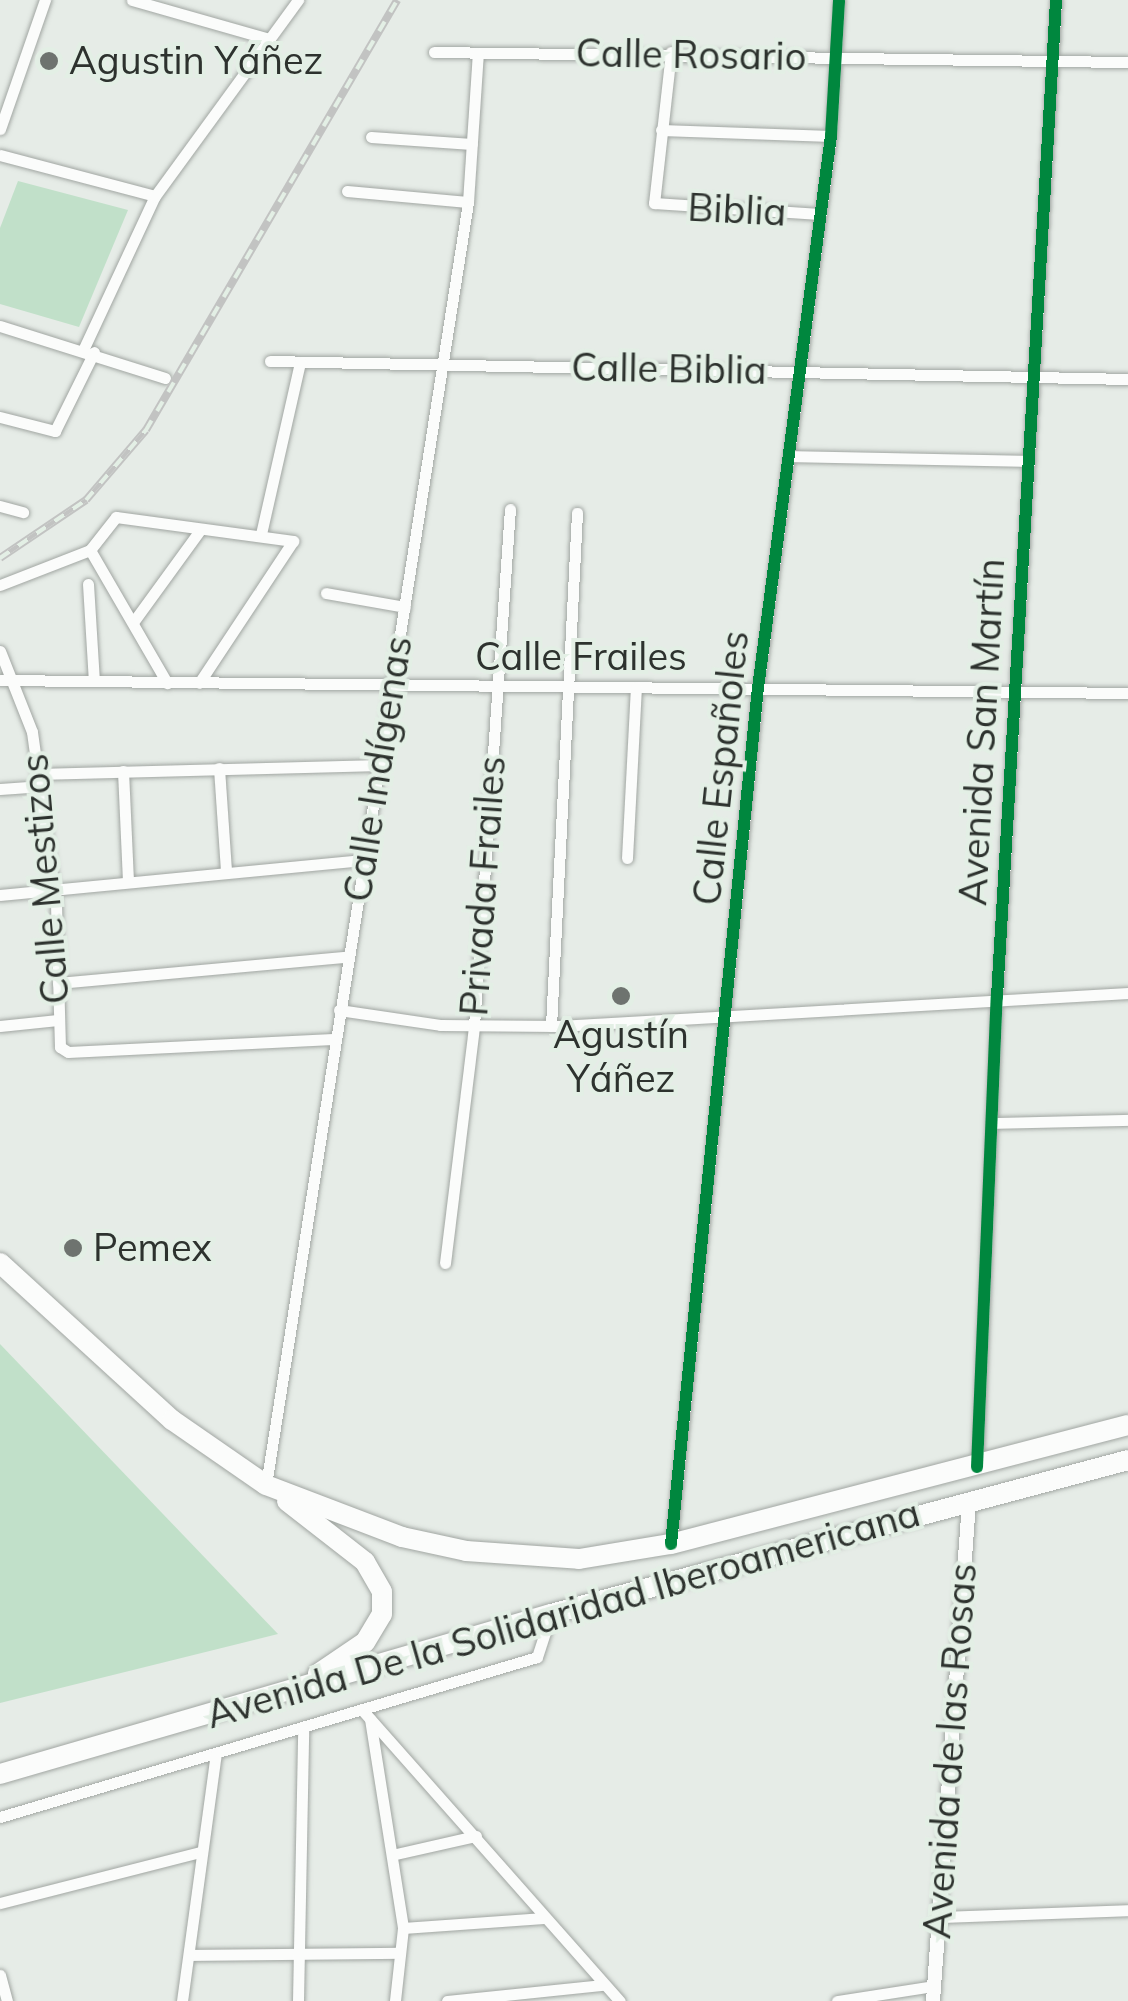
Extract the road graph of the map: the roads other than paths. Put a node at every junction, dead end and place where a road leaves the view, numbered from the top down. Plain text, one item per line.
1 (45, 0) edge
2 (132, 0) edge
3 (298, 0) edge
4 (839, 0) edge
5 (1056, 0) edge
6 (269, 40) junction
7 (434, 52) dead end
8 (671, 52) junction
9 (478, 53) junction
10 (836, 58) junction
11 (1054, 60) junction
12 (1128, 62) edge
13 (0, 129) edge
14 (661, 130) junction
15 (830, 136) junction
16 (371, 137) dead end
17 (472, 144) junction
18 (0, 155) edge
19 (347, 191) dead end
20 (155, 196) junction
21 (468, 202) junction
22 (820, 214) junction
23 (0, 326) edge
24 (89, 350) junction
25 (270, 361) dead end
26 (300, 362) junction
27 (443, 365) junction
28 (800, 371) junction
29 (1034, 374) junction
30 (166, 378) dead end
31 (1128, 378) edge
32 (0, 417) edge
33 (790, 456) junction
34 (1028, 461) junction
35 (0, 506) edge
36 (510, 509) dead end
37 (23, 512) dead end
38 (578, 513) dead end
39 (200, 530) junction
40 (261, 534) junction
41 (90, 550) junction
42 (88, 584) dead end
43 (0, 585) edge
44 (326, 593) dead end
45 (405, 606) junction
46 (134, 620) junction
47 (0, 651) edge
48 (6, 680) edge
49 (94, 681) junction
50 (167, 683) junction
51 (199, 683) junction
52 (394, 685) junction
53 (498, 686) junction
54 (567, 687) junction
55 (636, 687) junction
56 (758, 688) junction
57 (1015, 690) junction
58 (1128, 693) edge
59 (382, 766) junction
60 (219, 768) junction
61 (123, 771) junction
62 (38, 780) junction
63 (0, 789) edge
64 (627, 858) dead end
65 (364, 860) junction
66 (226, 871) junction
67 (128, 882) junction
68 (53, 889) junction
69 (0, 895) edge
70 (346, 957) junction
71 (58, 983) junction
72 (1128, 993) edge
73 (996, 997) junction
74 (340, 1010) junction
75 (724, 1013) junction
76 (58, 1020) junction
77 (0, 1026) edge
78 (474, 1026) junction
79 (551, 1026) junction
80 (333, 1038) junction
81 (1128, 1120) edge
82 (992, 1123) junction
83 (0, 1263) edge
84 (444, 1263) dead end
85 (1128, 1425) edge
86 (1128, 1460) edge
87 (977, 1468) junction
88 (266, 1484) junction
89 (969, 1502) junction
90 (671, 1544) junction
91 (551, 1614) junction
92 (295, 1687) junction
93 (367, 1715) junction
94 (304, 1730) junction
95 (216, 1753) junction
96 (0, 1774) edge
97 (0, 1817) edge
98 (476, 1836) junction
99 (200, 1852) junction
100 (396, 1854) junction
101 (0, 1903) edge
102 (1128, 1910) edge
103 (940, 1916) junction
104 (544, 1918) junction
105 (403, 1928) junction
106 (299, 1952) junction
107 (398, 1953) junction
108 (190, 1955) junction
109 (1, 1984) edge
110 (933, 1993) edge
111 (610, 1995) edge
112 (7, 2001) edge
113 (182, 2001) edge
114 (298, 2001) edge
115 (394, 2001) edge
116 (446, 2001) edge
117 (837, 2001) edge

1 - 13 street
2 - 6 street
3 - 6 street
4 - 10 street, Calle Españoles
5 - 11 street, Avenida San Martín
6 - 20 street
7 - 9 street, Calle Rosario
8 - 9 street, Calle Rosario
8 - 10 street, Calle Rosario
8 - 14 street
9 - 17 street, Calle Indígenas
10 - 11 street, Calle Rosario
10 - 15 street, Calle Españoles
11 - 12 street, Calle Rosario
11 - 29 street, Avenida San Martín
14 - 15 street
14 - 22 street, Biblia
15 - 22 street, Calle Españoles
16 - 17 street
17 - 21 street, Calle Indígenas
18 - 20 street
19 - 21 street
20 - 24 street
21 - 27 street, Calle Indígenas
22 - 28 street, Calle Españoles
23 - 24 street
24 - 30 street
24 - 32 street
25 - 26 street, Calle Biblia
26 - 27 street, Calle Biblia
26 - 40 street
27 - 28 street, Calle Biblia
27 - 45 street, Calle Indígenas
28 - 29 street, Calle Biblia
28 - 33 street, Calle Españoles
29 - 31 street, Calle Biblia
29 - 34 street, Avenida San Martín
33 - 34 street
33 - 56 street, Calle Españoles
34 - 57 street, Avenida San Martín
35 - 37 street
36 - 53 street, Privada Frailes
38 - 54 street
39 - 40 street
39 - 41 street
39 - 46 street
40 - 51 street
41 - 43 street
41 - 46 street
42 - 49 street
44 - 45 street
45 - 52 street, Calle Indígenas
46 - 50 street
47 - 48 street, Calle Mestizos
48 - 49 street, Calle Frailes
48 - 62 street, Calle Mestizos
49 - 50 street, Calle Frailes
50 - 51 street, Calle Frailes
51 - 52 street, Calle Frailes
52 - 53 street, Calle Frailes
52 - 59 street, Calle Indígenas
53 - 54 street, Calle Frailes
53 - 78 street, Privada Frailes
54 - 55 street, Calle Frailes
54 - 79 street
55 - 56 street, Calle Frailes
55 - 64 street
56 - 57 street, Calle Frailes
56 - 75 street, Calle Españoles
57 - 58 street, Calle Frailes
57 - 73 street, Avenida San Martín
59 - 60 street
59 - 65 street, Calle Indígenas
60 - 61 street
60 - 66 street
61 - 62 street
61 - 67 street
62 - 63 street
62 - 68 street, Calle Mestizos
65 - 66 street
65 - 70 street, Calle Indígenas
66 - 67 street
67 - 68 street
68 - 69 street
68 - 71 street, Calle Mestizos
70 - 71 street
70 - 74 street, Calle Indígenas
71 - 76 street, Calle Mestizos
72 - 73 street
73 - 75 street
73 - 82 street, Avenida San Martín
74 - 78 street
74 - 80 street, Calle Indígenas
75 - 79 street
75 - 90 street, Calle Españoles
76 - 77 street
76 - 80 street, Calle Mestizos
78 - 79 street
78 - 84 street, Privada Frailes
80 - 88 street, Calle Indígenas
81 - 82 street
82 - 87 street, Avenida San Martín
83 - 88 highway, Avenida De la Solidaridad Iberoamericana
85 - 87 highway, Avenida De la Solidaridad Iberoamericana
86 - 89 highway, Avenida De la Solidaridad Iberoamericana
87 - 90 highway, Avenida De la Solidaridad Iberoamericana
88 - 90 highway, Avenida De la Solidaridad Iberoamericana
88 - 92 highway
89 - 91 highway, Avenida De la Solidaridad Iberoamericana
89 - 103 street, Avenida de las Rosas
91 - 92 highway, Avenida De la Solidaridad Iberoamericana
91 - 93 street
92 - 96 highway, Avenida De la Solidaridad Iberoamericana
93 - 94 street
93 - 98 street
93 - 100 street
94 - 95 street
94 - 106 street
95 - 97 street
95 - 99 street
98 - 100 street
98 - 104 street
99 - 101 street
99 - 108 street
100 - 105 street
102 - 103 street
103 - 110 street, Avenida de las Rosas
104 - 105 street
104 - 111 street
105 - 107 street
106 - 107 street
106 - 108 street
106 - 114 street
107 - 115 street
108 - 113 street
109 - 112 street
110 - 117 street
111 - 116 street

